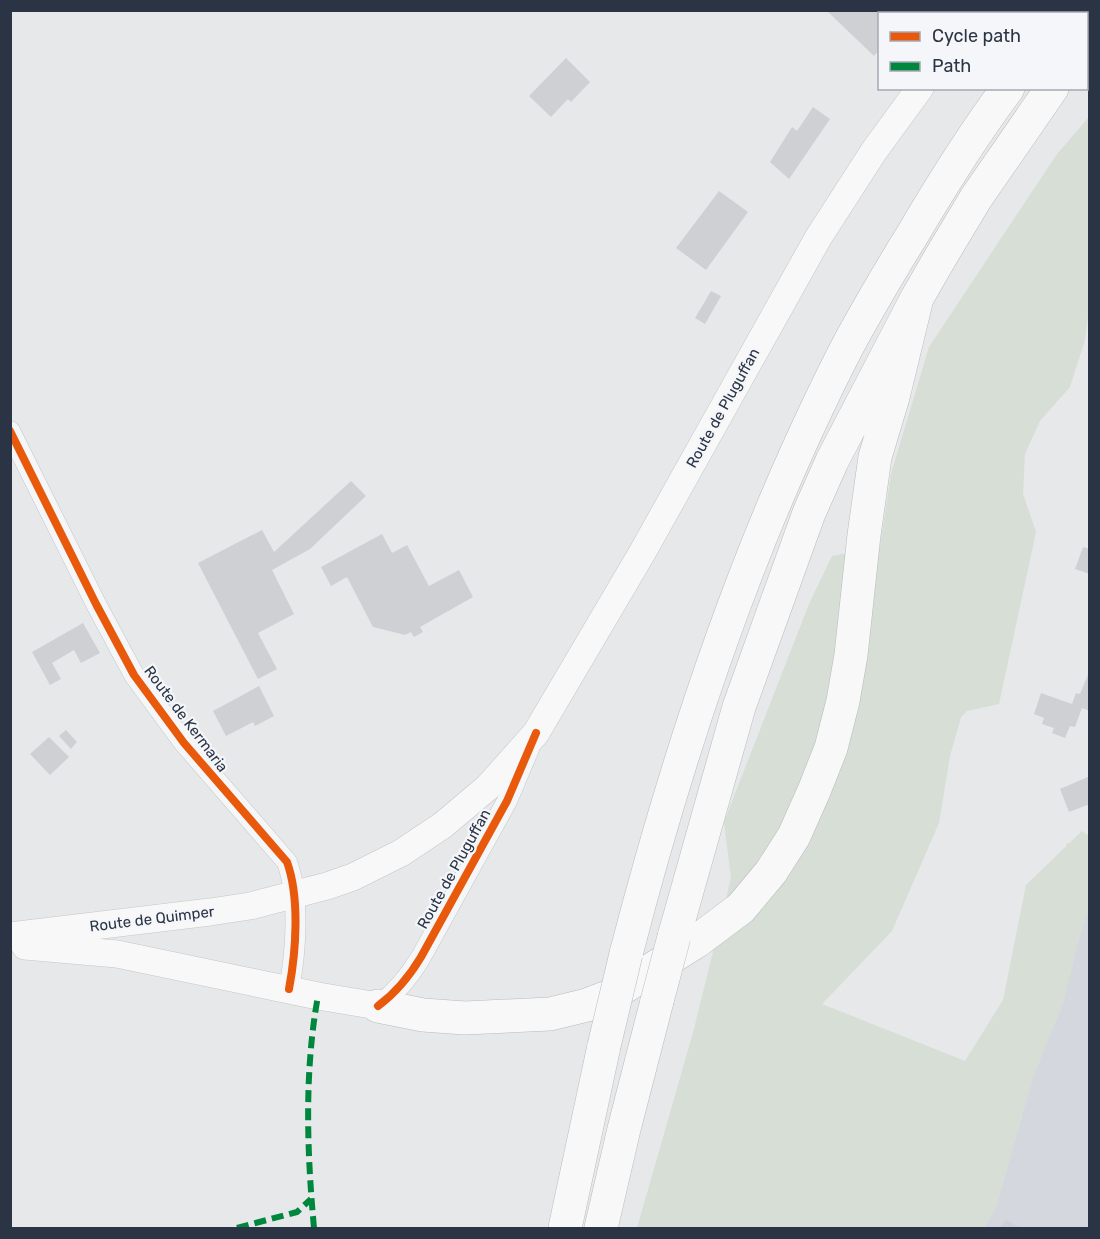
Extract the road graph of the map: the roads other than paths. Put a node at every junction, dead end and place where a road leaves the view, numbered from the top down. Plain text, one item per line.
1 (920, 90) edge
2 (1007, 90) edge
3 (1051, 90) edge
4 (917, 298) junction
5 (10, 431) edge
6 (536, 733) junction
7 (293, 896) junction
8 (10, 936) edge
9 (10, 944) edge
10 (289, 989) junction
11 (378, 1006) junction
12 (566, 1228) edge
13 (601, 1228) edge

1 - 6 main road, Route de Pluguffan
2 - 12 highway, bridge
3 - 4 highway
4 - 11 highway
4 - 13 highway, bridge
5 - 7 street, Route de Kermaria
6 - 7 main road, Route de Pluguffan
6 - 11 street, Route de Pluguffan
7 - 8 main road, Route de Quimper
7 - 10 street, Route de Kermaria
9 - 10 main road
10 - 11 main road

